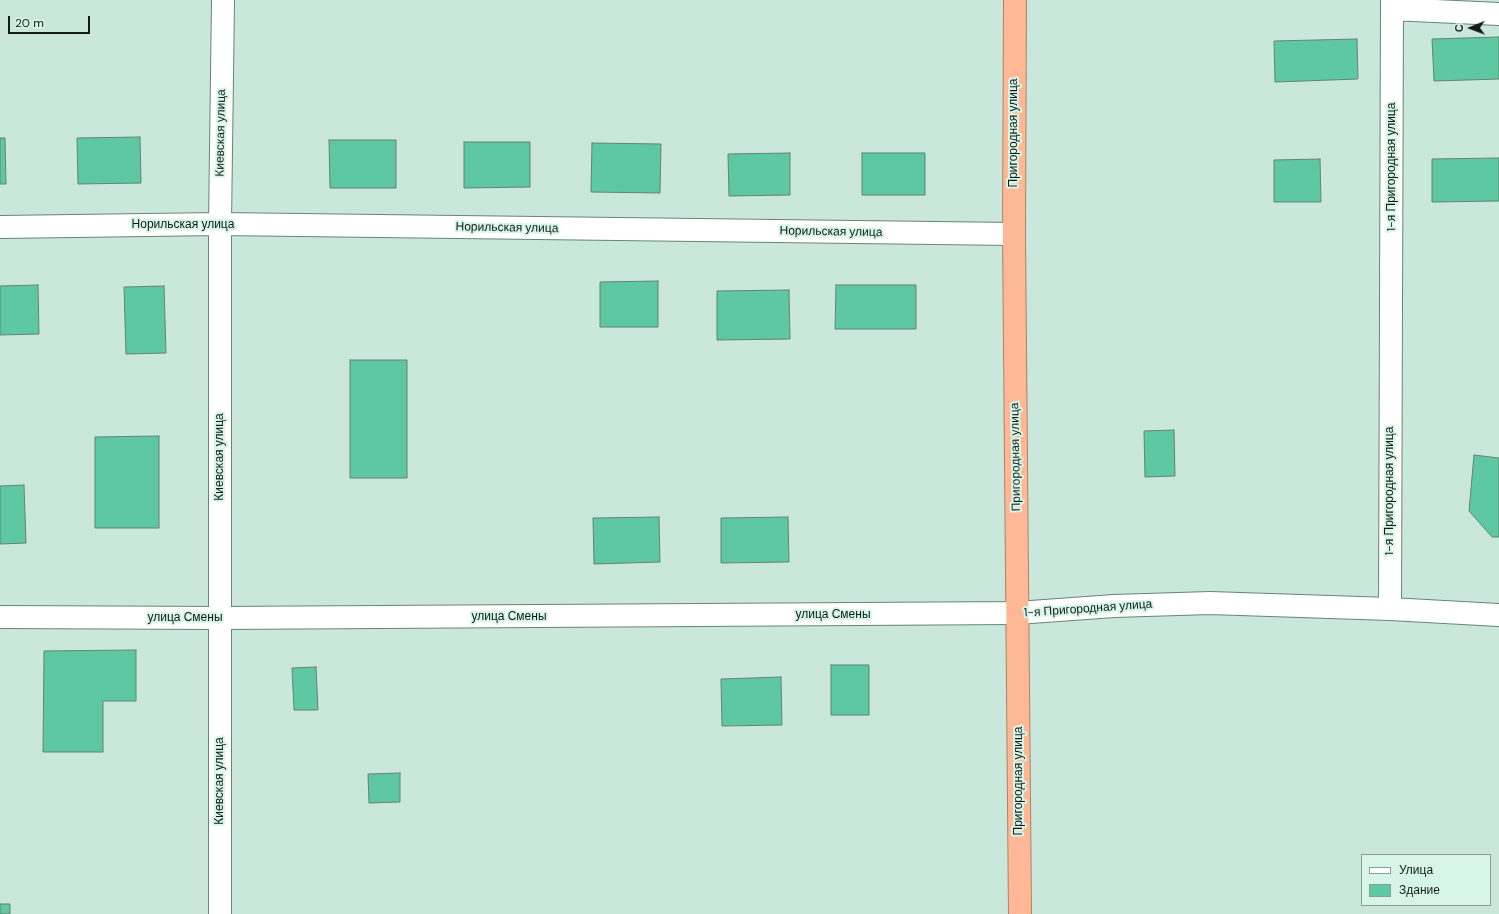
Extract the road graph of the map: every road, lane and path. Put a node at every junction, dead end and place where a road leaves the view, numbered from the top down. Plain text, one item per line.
1 (223, 0) edge
2 (1015, 0) edge
3 (1392, 4) edge
4 (1499, 14) edge
5 (220, 224) junction
6 (0, 227) edge
7 (1014, 234) junction
8 (1390, 609) junction
9 (1017, 613) junction
10 (1499, 615) edge
11 (0, 617) edge
12 (220, 618) junction
13 (220, 914) edge
14 (1020, 914) edge

1 - 5 street, Киевская улица
2 - 7 highway, Пригородная улица
3 - 4 street
3 - 8 street, 1-я Пригородная улица
5 - 6 street, Норильская улица
5 - 7 street, Норильская улица
5 - 12 street, Киевская улица
7 - 9 highway, Пригородная улица
8 - 9 street, 1-я Пригородная улица
8 - 10 street
9 - 12 street, улица Смены
9 - 14 highway, Пригородная улица
11 - 12 street, улица Смены
12 - 13 street, Киевская улица

